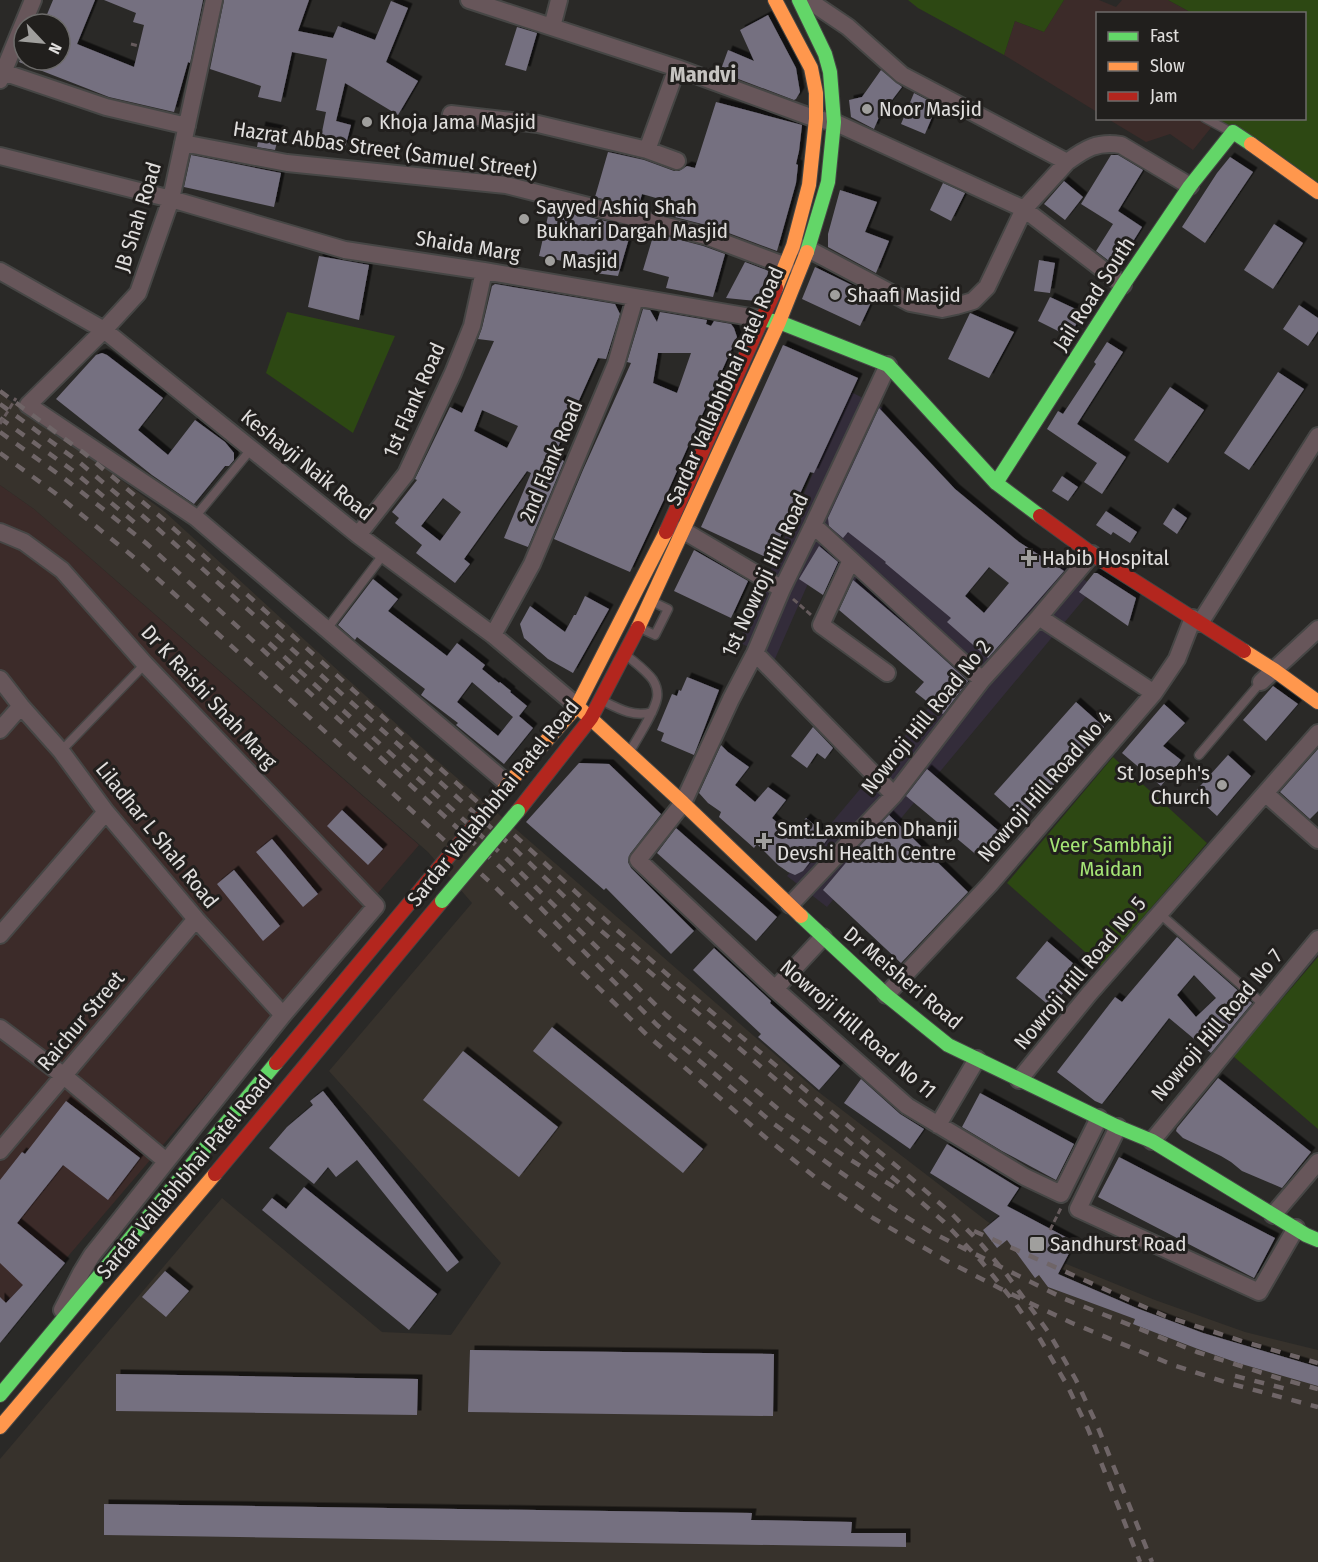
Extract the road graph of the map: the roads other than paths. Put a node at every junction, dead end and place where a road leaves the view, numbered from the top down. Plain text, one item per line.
1 (33, 0) edge
2 (214, 0) edge
3 (469, 0) edge
4 (560, 0) edge
5 (775, 0) edge
6 (799, 0) edge
7 (808, 0) edge
8 (552, 27) junction
9 (677, 68) junction
10 (1, 75) edge
11 (451, 114) dead end
12 (816, 119) junction
13 (1209, 120) edge
14 (834, 122) junction
15 (1233, 132) junction
16 (185, 135) junction
17 (647, 150) junction
18 (0, 156) edge
19 (677, 160) dead end
20 (1066, 162) junction
21 (1190, 186) junction
22 (1318, 192) edge
23 (171, 200) junction
24 (1024, 209) junction
25 (800, 247) junction
26 (786, 266) junction
27 (0, 271) edge
28 (484, 271) junction
29 (1123, 285) junction
30 (634, 298) junction
31 (762, 319) junction
32 (779, 322) junction
33 (104, 330) junction
34 (888, 365) junction
35 (1318, 436) edge
36 (252, 448) junction
37 (996, 483) junction
38 (195, 517) junction
39 (813, 525) junction
40 (676, 530) junction
41 (0, 532) edge
42 (358, 535) junction
43 (1092, 554) junction
44 (383, 555) junction
45 (851, 560) junction
46 (782, 589) junction
47 (1039, 617) junction
48 (1196, 621) junction
49 (327, 629) junction
50 (1318, 629) edge
51 (493, 635) junction
52 (755, 653) junction
53 (624, 654) junction
54 (145, 664) junction
55 (1274, 670) junction
56 (887, 673) dead end
57 (0, 679) edge
58 (982, 680) junction
59 (1261, 682) joint
60 (1154, 693) junction
61 (601, 699) junction
62 (1318, 702) edge
63 (21, 706) junction
64 (577, 706) junction
65 (652, 712) junction
66 (591, 718) junction
67 (0, 730) edge
68 (1318, 733) edge
69 (61, 751) junction
70 (629, 753) junction
71 (1199, 755) dead end
72 (504, 789) junction
73 (1266, 794) junction
74 (894, 795) junction
75 (683, 803) junction
76 (106, 812) junction
77 (1318, 840) edge
78 (638, 860) joint
79 (790, 905) junction
80 (1160, 914) junction
81 (196, 919) junction
82 (0, 935) edge
83 (823, 938) junction
84 (1318, 939) edge
85 (775, 989) junction
86 (886, 995) junction
87 (1264, 1005) junction
88 (284, 1015) junction
89 (0, 1028) edge
90 (977, 1059) junction
91 (64, 1076) junction
92 (1019, 1080) junction
93 (1099, 1118) junction
94 (938, 1125) junction
95 (1118, 1127) junction
96 (1152, 1141) junction
97 (0, 1151) edge
98 (166, 1161) junction
99 (1318, 1162) edge
100 (1273, 1215) junction
101 (1296, 1228) junction
102 (1318, 1240) edge
103 (51, 1333) junction
104 (32, 1356) junction
105 (49, 1370) junction
106 (0, 1395) edge
107 (0, 1427) edge

1 - 10 street
2 - 16 street, JB Shah Road
3 - 8 street
4 - 8 street
5 - 12 main road, Sardar Vallabhbhai Patel Road
6 - 14 main road, Sardar Vallabhbhai Patel Road
7 - 20 street
8 - 9 street
9 - 12 street
9 - 17 street
10 - 16 street, Hazrat Abbas Street (Samuel Street)
11 - 17 street
12 - 14 street
12 - 25 main road, Sardar Vallabhbhai Patel Road
13 - 15 lane
14 - 24 street
14 - 25 main road, Sardar Vallabhbhai Patel Road
15 - 21 main road, Jail Road South
15 - 22 main road
16 - 23 street, JB Shah Road
16 - 26 street, Hazrat Abbas Street (Samuel Street)
17 - 19 street
18 - 23 street, Shaida Marg
20 - 21 street
20 - 24 street
21 - 29 main road, Jail Road South
23 - 28 street, Shaida Marg
23 - 33 street, JB Shah Road
24 - 25 street
24 - 29 street
25 - 26 main road, Sardar Vallabhbhai Patel Road
25 - 32 main road, Sardar Vallabhbhai Patel Road
26 - 31 main road, Sardar Vallabhbhai Patel Road
27 - 33 street, Keshavji Naik Road
28 - 30 street, Shaida Marg
28 - 42 street, 1st Flank Road
29 - 37 main road, Jail Road South
30 - 31 street, Shaida Marg
30 - 51 street, 2nd Flank Road
31 - 32 main road
31 - 40 main road, Sardar Vallabhbhai Patel Road
32 - 34 main road
32 - 40 main road, Sardar Vallabhbhai Patel Road
33 - 36 street, Keshavji Naik Road
33 - 38 street, JB Shah Road
34 - 37 main road
34 - 39 street, 1st Nowroji Hill Road
35 - 48 street, Nowroji Hill Road No 4
36 - 38 lane
36 - 42 street, Keshavji Naik Road
37 - 43 main road
38 - 49 street
39 - 45 street
39 - 46 street, 1st Nowroji Hill Road
40 - 46 street
40 - 53 main road, Sardar Vallabhbhai Patel Road
40 - 64 main road, Sardar Vallabhbhai Patel Road
41 - 54 street, Dr K Raishi Shah Marg
42 - 44 street, Keshavji Naik Road
43 - 47 street, Nowroji Hill Road No 2
43 - 48 main road
44 - 49 lane
44 - 51 street, Keshavji Naik Road
45 - 56 street
45 - 58 street
46 - 52 street, 1st Nowroji Hill Road
47 - 58 street, Nowroji Hill Road No 2
47 - 60 street
48 - 55 main road
48 - 60 street, Nowroji Hill Road No 4
49 - 72 street
50 - 55 street
51 - 64 street, Keshavji Naik Road
52 - 74 street
52 - 75 street, 1st Nowroji Hill Road
53 - 61 main road, Sardar Vallabhbhai Patel Road
53 - 65 lane
54 - 69 lane
54 - 88 street, Dr K Raishi Shah Marg
55 - 59 street
55 - 62 main road
57 - 63 street, Liladhar L Shah Road
58 - 74 street, Nowroji Hill Road No 2
59 - 71 lane
60 - 86 street, Nowroji Hill Road No 4
61 - 65 lane
61 - 66 main road, Sardar Vallabhbhai Patel Road
63 - 67 street
63 - 69 street, Liladhar L Shah Road
64 - 66 main road, Dr Meisheri Road
64 - 72 main road, Sardar Vallabhbhai Patel Road
65 - 70 lane
66 - 70 main road, Dr Meisheri Road
66 - 105 main road, Sardar Vallabhbhai Patel Road, bridge
68 - 73 street, Nowroji Hill Road No 5
69 - 76 street, Liladhar L Shah Road
70 - 75 main road, Dr Meisheri Road
72 - 103 main road, Sardar Vallabhbhai Patel Road, bridge
73 - 77 street
73 - 80 street, Nowroji Hill Road No 5
74 - 79 street, Nowroji Hill Road No 2
75 - 78 street, 1st Nowroji Hill Road
75 - 79 main road, Dr Meisheri Road
76 - 81 street, Liladhar L Shah Road
76 - 82 street
78 - 85 street, Nowroji Hill Road No 11
79 - 83 main road, Dr Meisheri Road
80 - 87 lane
80 - 92 street, Nowroji Hill Road No 5
81 - 88 street, Liladhar L Shah Road
81 - 91 street, Raichur Street
83 - 85 street
83 - 86 main road, Dr Meisheri Road
84 - 87 street, Nowroji Hill Road No 7
85 - 94 street, Nowroji Hill Road No 11
86 - 90 main road, Dr Meisheri Road
87 - 96 street, Nowroji Hill Road No 7
88 - 98 street
89 - 91 street
90 - 92 main road, Dr Meisheri Road
90 - 94 street
91 - 97 street, Raichur Street
91 - 98 street
92 - 93 main road, Dr Meisheri Road
93 - 94 street, Nowroji Hill Road No 11
93 - 95 main road, Dr Meisheri Road
95 - 96 main road, Dr Meisheri Road
95 - 101 street
96 - 100 main road, Dr Meisheri Road
98 - 103 street
99 - 100 street
100 - 101 main road, Dr Meisheri Road
101 - 102 main road, Dr Meisheri Road
103 - 104 main road, Sardar Vallabhbhai Patel Road
104 - 105 main road
104 - 106 main road, Sardar Vallabhbhai Patel Road
105 - 107 main road, Sardar Vallabhbhai Patel Road

